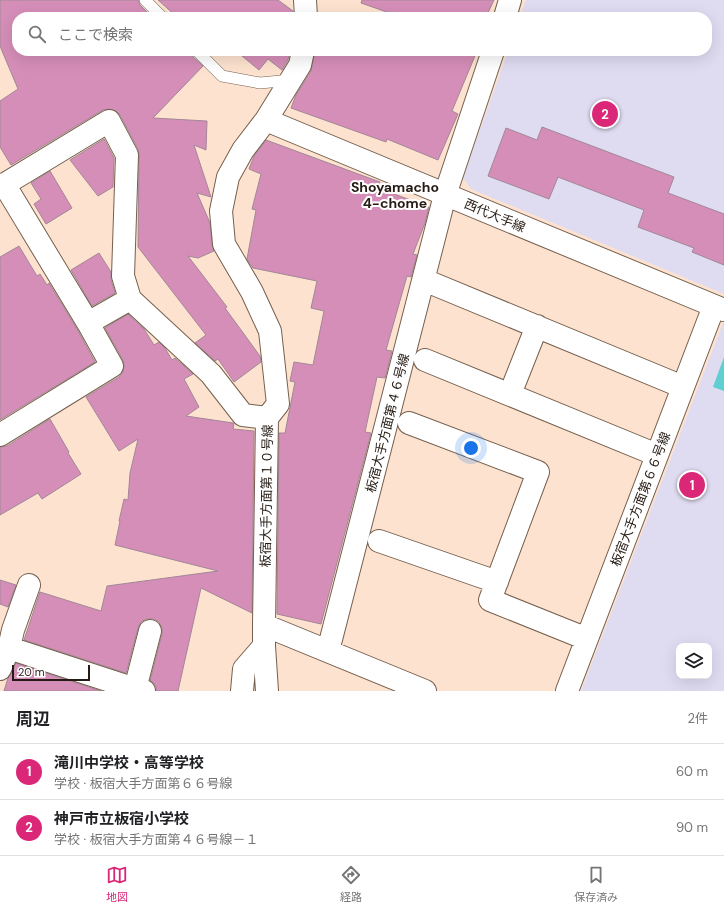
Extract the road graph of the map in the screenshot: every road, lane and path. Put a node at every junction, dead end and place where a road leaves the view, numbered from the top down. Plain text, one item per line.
1 (145, 0) edge
2 (305, 0) edge
3 (510, 0) edge
4 (157, 12) edge
5 (306, 12) edge
6 (506, 12) edge
7 (202, 56) edge
8 (302, 56) edge
9 (491, 56) edge
10 (291, 79) junction
11 (266, 120) junction
12 (2, 186) edge
13 (445, 195) junction
14 (424, 280) junction
15 (130, 299) junction
16 (719, 308) edge
17 (88, 323) junction
18 (537, 326) junction
19 (425, 360) dead end
20 (514, 384) dead end
21 (683, 387) junction
22 (266, 418) junction
23 (409, 423) dead end
24 (0, 435) edge
25 (657, 455) junction
26 (379, 541) dead end
27 (497, 582) junction
28 (29, 585) dead end
29 (150, 631) dead end
30 (7, 633) edge
31 (264, 635) junction
32 (587, 639) junction
33 (328, 651) junction
34 (0, 669) edge
35 (139, 690) edge
36 (242, 691) edge
37 (267, 691) edge
38 (425, 691) edge
39 (567, 691) edge

1 - 4 lane
2 - 5 street
3 - 6 street
7 - 10 lane
8 - 10 street, 板宿大手方面第１０号線
9 - 13 street, 板宿大手方面第４６号線
10 - 11 street, 板宿大手方面第１０号線
11 - 13 street, 西代大手線
11 - 22 street, 板宿大手方面第１０号線
12 - 15 street
12 - 17 street
13 - 14 street, 板宿大手方面第４６号線
13 - 16 street, 西代大手線
14 - 18 street
14 - 33 street, 板宿大手方面第４６号線
15 - 17 street
15 - 22 street
16 - 21 street, 板宿大手方面第６６号線
17 - 24 street
18 - 20 street
18 - 21 street
19 - 25 street
21 - 25 street, 板宿大手方面第６６号線
22 - 31 street, 板宿大手方面第１０号線
23 - 27 street
25 - 32 street, 板宿大手方面第６６号線
26 - 27 street
27 - 32 street
28 - 30 street
29 - 35 street
30 - 34 street
30 - 35 street
31 - 33 street
31 - 36 street
31 - 37 street, 板宿大手方面第１０号線
32 - 39 street, 板宿大手方面第６６号線
33 - 38 street

